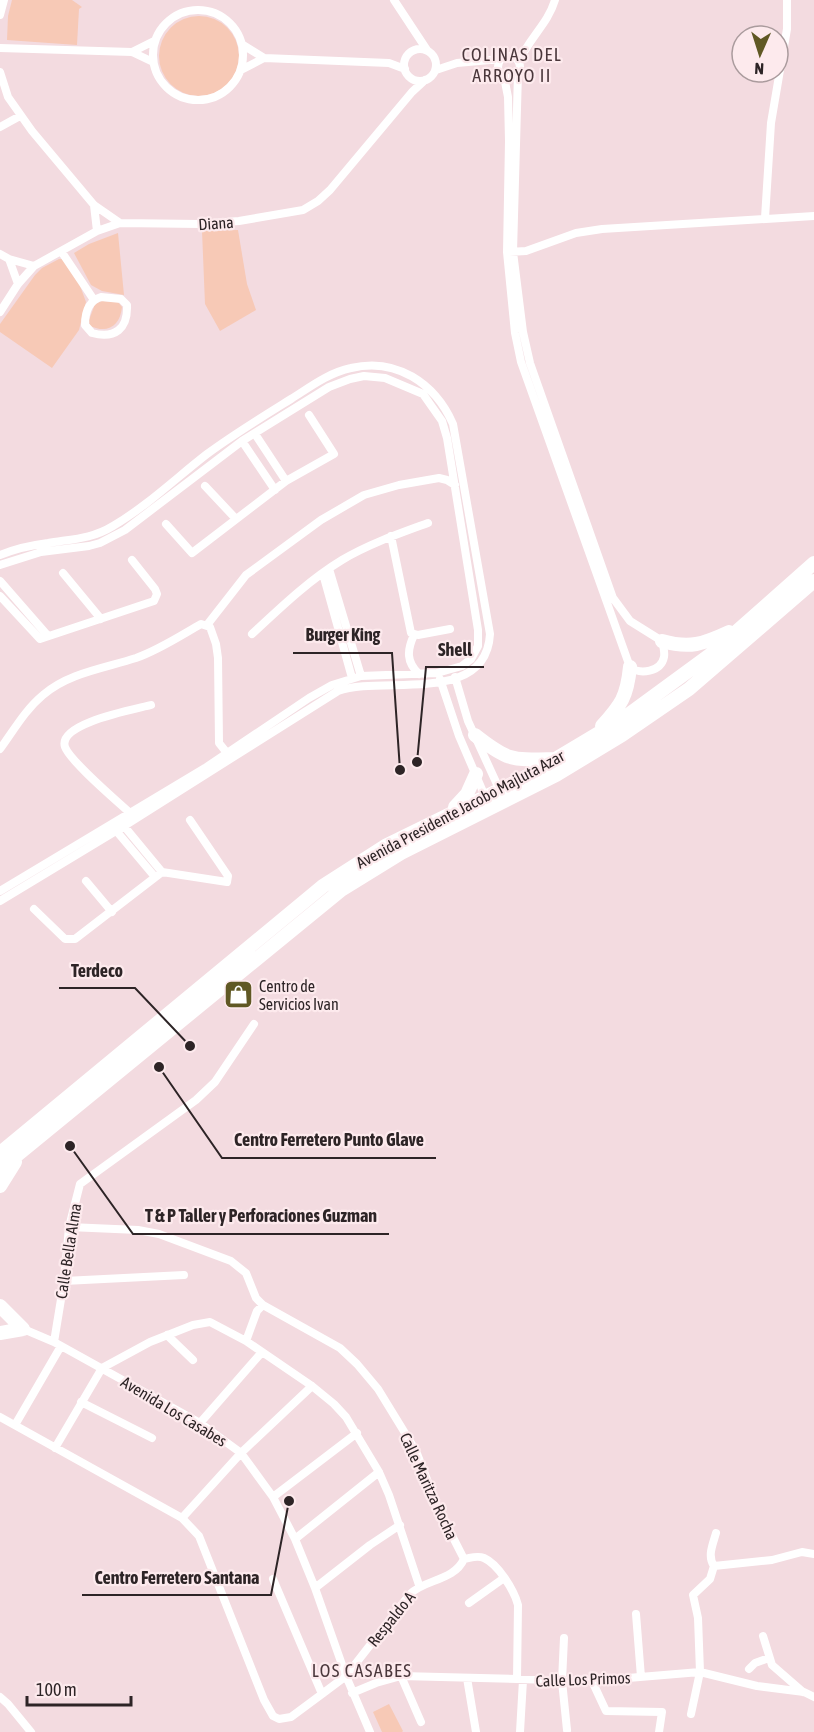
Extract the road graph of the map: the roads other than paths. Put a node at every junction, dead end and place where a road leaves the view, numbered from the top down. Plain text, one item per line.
1 (4, 0) edge
2 (394, 0) edge
3 (555, 0) edge
4 (788, 0) edge
5 (0, 15) edge
6 (418, 37) junction
7 (154, 42) junction
8 (243, 45) junction
9 (0, 48) edge
10 (524, 49) junction
11 (414, 50) junction
12 (427, 50) junction
13 (132, 52) junction
14 (511, 56) junction
15 (406, 57) junction
16 (434, 57) junction
17 (264, 58) junction
18 (501, 59) junction
19 (153, 62) junction
20 (473, 62) junction
21 (519, 62) junction
22 (390, 63) junction
23 (457, 63) junction
24 (405, 69) junction
25 (241, 70) junction
26 (436, 70) junction
27 (0, 72) edge
28 (518, 73) junction
29 (501, 74) junction
30 (413, 79) junction
31 (425, 80) junction
32 (412, 92) junction
33 (20, 116) junction
34 (0, 127) edge
35 (94, 205) junction
36 (814, 216) edge
37 (765, 218) junction
38 (120, 223) junction
39 (97, 231) junction
40 (62, 251) junction
41 (510, 252) junction
42 (0, 254) edge
43 (9, 259) junction
44 (33, 266) junction
45 (18, 284) junction
46 (94, 300) junction
47 (0, 312) edge
48 (309, 415) dead end
49 (255, 434) junction
50 (242, 441) junction
51 (286, 481) junction
52 (455, 485) junction
53 (205, 486) dead end
54 (275, 490) junction
55 (236, 519) junction
56 (428, 523) dead end
57 (166, 524) dead end
58 (391, 536) junction
59 (0, 555) edge
60 (132, 560) dead end
61 (814, 563) edge
62 (0, 564) edge
63 (326, 572) junction
64 (63, 573) dead end
65 (0, 581) edge
66 (814, 581) edge
67 (0, 596) edge
68 (101, 619) junction
69 (207, 625) junction
70 (739, 627) junction
71 (450, 628) dead end
72 (252, 634) dead end
73 (414, 635) junction
74 (48, 636) junction
75 (662, 641) junction
76 (630, 668) junction
77 (453, 670) junction
78 (437, 673) junction
79 (419, 674) junction
80 (356, 677) junction
81 (456, 680) junction
82 (441, 682) junction
83 (152, 705) dead end
84 (468, 720) junction
85 (455, 724) junction
86 (595, 734) junction
87 (475, 735) junction
88 (0, 749) edge
89 (227, 753) junction
90 (557, 759) junction
91 (476, 774) junction
92 (502, 795) junction
93 (487, 803) junction
94 (130, 813) junction
95 (444, 816) junction
96 (190, 820) dead end
97 (124, 826) junction
98 (113, 828) junction
99 (159, 875) junction
100 (86, 881) dead end
101 (0, 891) edge
102 (0, 901) edge
103 (34, 909) dead end
104 (112, 912) junction
105 (254, 1024) dead end
106 (0, 1153) edge
107 (20, 1153) junction
108 (0, 1169) edge
109 (0, 1186) edge
110 (69, 1227) junction
111 (184, 1275) dead end
112 (64, 1281) junction
113 (263, 1305) junction
114 (0, 1306) edge
115 (0, 1314) edge
116 (22, 1329) junction
117 (0, 1333) edge
118 (167, 1335) junction
119 (246, 1341) junction
120 (57, 1344) junction
121 (262, 1352) junction
122 (193, 1360) dead end
123 (102, 1368) junction
124 (312, 1386) junction
125 (81, 1402) junction
126 (0, 1417) edge
127 (200, 1423) junction
128 (15, 1425) junction
129 (357, 1433) junction
130 (152, 1438) dead end
131 (55, 1448) junction
132 (242, 1453) junction
133 (379, 1472) junction
134 (273, 1497) junction
135 (182, 1518) junction
136 (400, 1525) junction
137 (716, 1533) dead end
138 (295, 1539) junction
139 (814, 1554) edge
140 (464, 1559) junction
141 (714, 1566) junction
142 (504, 1578) junction
143 (273, 1579) dead end
144 (419, 1585) junction
145 (315, 1588) junction
146 (469, 1603) dead end
147 (636, 1614) dead end
148 (762, 1636) dead end
149 (564, 1638) dead end
150 (769, 1658) junction
151 (749, 1669) dead end
152 (700, 1672) junction
153 (346, 1676) junction
154 (401, 1676) junction
155 (641, 1677) junction
156 (467, 1678) junction
157 (520, 1680) junction
158 (562, 1681) junction
159 (592, 1681) junction
160 (804, 1692) junction
161 (352, 1693) junction
162 (322, 1694) junction
163 (0, 1697) edge
164 (814, 1697) edge
165 (691, 1714) dead end
166 (421, 1722) dead end
167 (567, 1730) dead end
168 (31, 1732) edge
169 (370, 1732) edge
170 (476, 1732) edge
171 (520, 1732) edge
172 (658, 1732) edge

1 - 5 street
2 - 6 street
3 - 10 street
4 - 37 street
6 - 11 street
6 - 12 street
7 - 8 street
7 - 13 street
7 - 19 street
8 - 17 street
8 - 25 street
9 - 13 street
10 - 14 street
10 - 21 street
11 - 12 street
11 - 15 street
12 - 16 street
13 - 19 street
14 - 18 street
14 - 21 street
15 - 22 street
15 - 24 street
16 - 23 street
16 - 26 street
17 - 22 street
17 - 25 street
18 - 20 street
18 - 29 street
19 - 25 street
20 - 23 street
20 - 29 street
21 - 28 street
22 - 24 street
23 - 26 street
24 - 30 street
26 - 31 street
27 - 33 street
28 - 29 street
28 - 41 street
29 - 41 street
30 - 31 street
30 - 32 street
31 - 32 street, Diana
32 - 38 street, Diana
33 - 34 street
33 - 35 street
35 - 38 street
35 - 39 street
36 - 37 street
37 - 41 street
38 - 39 street, Diana
39 - 40 street, Diana
40 - 44 street, Diana
40 - 46 street
41 - 75 street
41 - 76 street
42 - 43 street
43 - 44 street
43 - 45 street
44 - 45 street, Diana
45 - 47 street, Diana
46 - 46 street
48 - 51 street
49 - 50 street
49 - 51 street
49 - 52 street
50 - 54 street
50 - 62 street
51 - 54 street
52 - 69 street
52 - 77 street
53 - 55 street
54 - 55 street
55 - 57 street
56 - 58 street
58 - 63 street
58 - 73 street
59 - 81 street
60 - 68 street
61 - 70 main road, Avenida Presidente Jacobo Majluta Azar
63 - 72 street
63 - 80 street
64 - 68 street
65 - 74 street
66 - 92 main road, Avenida Presidente Jacobo Majluta Azar
67 - 74 street
68 - 74 street
69 - 88 street
69 - 89 street
70 - 75 main road
70 - 86 main road, Avenida Presidente Jacobo Majluta Azar
71 - 73 street
73 - 79 street
75 - 76 street
76 - 86 main road
77 - 78 street
77 - 81 street
78 - 79 street
78 - 82 street
79 - 80 street
80 - 89 street
81 - 82 street
81 - 84 street
82 - 85 street
82 - 97 street
83 - 94 street
84 - 85 street
84 - 87 street
85 - 91 street
86 - 90 main road, Avenida Presidente Jacobo Majluta Azar
87 - 90 main road
87 - 92 street
89 - 94 street
90 - 92 main road, Avenida Presidente Jacobo Majluta Azar
91 - 93 street
91 - 95 main road
92 - 93 main road, Avenida Presidente Jacobo Majluta Azar
93 - 95 main road, Avenida Presidente Jacobo Majluta Azar
93 - 107 main road, Avenida Presidente Jacobo Majluta Azar
94 - 98 street
95 - 106 main road, Avenida Presidente Jacobo Majluta Azar
96 - 99 street
97 - 98 street
97 - 99 street
98 - 99 street
98 - 101 street
98 - 102 street
99 - 104 street
100 - 104 street
103 - 104 street
105 - 110 street, Calle Bella Alma
107 - 108 main road, Avenida Presidente Jacobo Majluta Azar
107 - 109 main road
110 - 112 street, Calle Bella Alma
110 - 113 street
111 - 112 street
112 - 120 street, Calle Bella Alma
113 - 119 street
113 - 140 street, Calle Maritza Rocha
114 - 116 main road
115 - 116 street, Avenida Los Casabes
116 - 117 main road
116 - 120 street, Avenida Los Casabes
118 - 119 street
118 - 122 street
118 - 123 street
119 - 121 street
120 - 123 street, Avenida Los Casabes
120 - 128 street
121 - 124 street
121 - 127 street
123 - 125 street
123 - 127 street, Avenida Los Casabes
124 - 129 street
124 - 132 street
125 - 130 street
125 - 131 street
126 - 128 street
127 - 132 street, Avenida Los Casabes
128 - 131 street
129 - 133 street
129 - 134 street
131 - 135 street
132 - 134 street, Avenida Los Casabes
132 - 135 street
133 - 136 street
133 - 138 street
134 - 138 street, Avenida Los Casabes
135 - 162 street, Respaldo A
136 - 144 street
136 - 145 street
137 - 141 street
138 - 145 street, Avenida Los Casabes
139 - 141 street
140 - 142 street
140 - 144 street, Respaldo A
141 - 152 street
142 - 146 street
142 - 157 street
143 - 162 street
144 - 153 street, Respaldo A
145 - 153 street, Avenida Los Casabes
147 - 155 street
148 - 150 street
149 - 158 street
150 - 151 street
150 - 160 street
152 - 155 street, Calle Los Primos
152 - 160 street, Calle Los Primos
152 - 165 street
153 - 161 street, Avenida Los Casabes
153 - 162 street, Respaldo A
154 - 156 street, Calle Los Primos
154 - 161 street, Calle Los Primos
154 - 166 street
155 - 159 street, Calle Los Primos
156 - 157 street, Calle Los Primos
156 - 170 street
157 - 158 street, Calle Los Primos
157 - 171 street
158 - 159 street, Calle Los Primos
158 - 167 street
159 - 172 street
160 - 164 street, Calle Los Primos
161 - 169 street, Avenida Los Casabes
163 - 168 street

